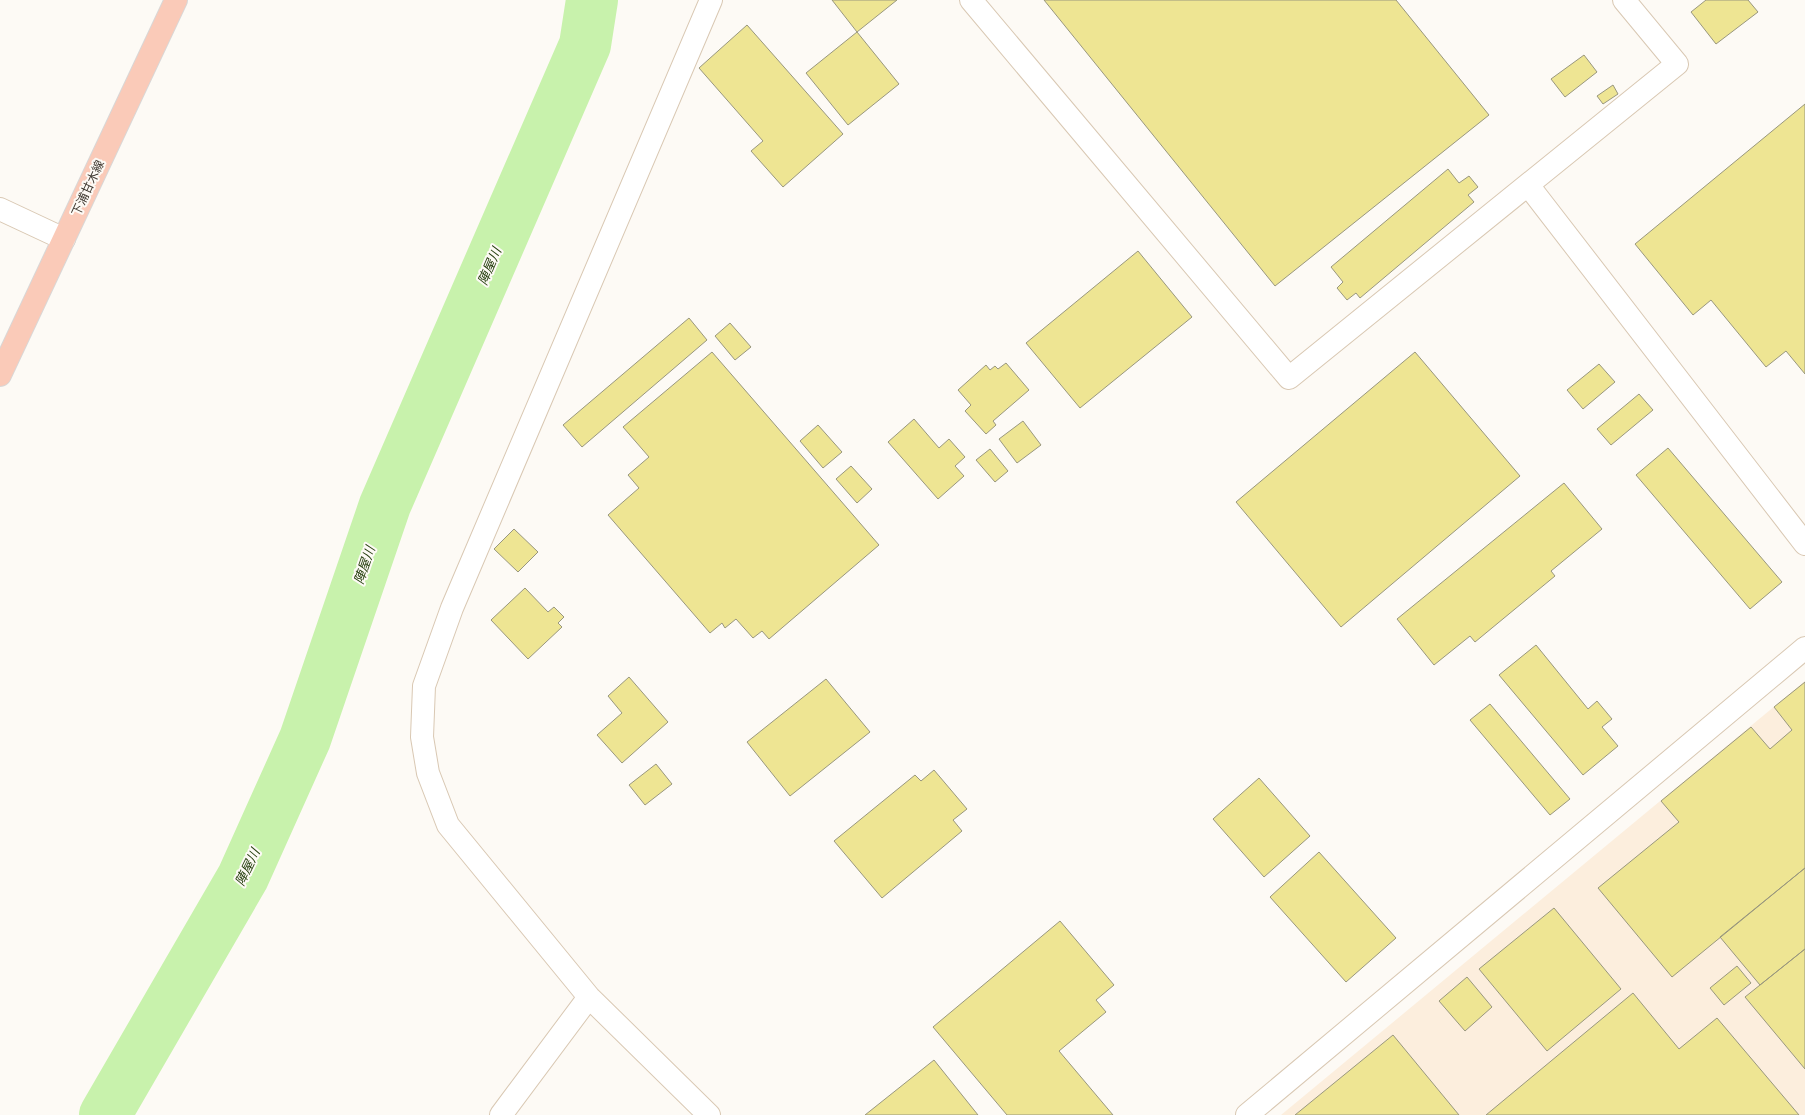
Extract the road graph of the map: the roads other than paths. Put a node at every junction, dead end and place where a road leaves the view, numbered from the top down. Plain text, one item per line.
1 (176, 0) edge
2 (711, 0) edge
3 (971, 0) edge
4 (1624, 0) edge
5 (1528, 185) junction
6 (0, 209) edge
7 (64, 239) junction
8 (0, 375) edge
9 (1805, 544) edge
10 (1805, 648) edge
11 (589, 996) junction
12 (501, 1115) edge
13 (709, 1115) edge
14 (1247, 1115) edge

1 - 7 main road, 下浦甘木線
2 - 11 street
3 - 5 street
4 - 5 street
5 - 9 street
6 - 7 street
7 - 8 main road, 下浦甘木線
10 - 14 street
11 - 12 street
11 - 13 street

